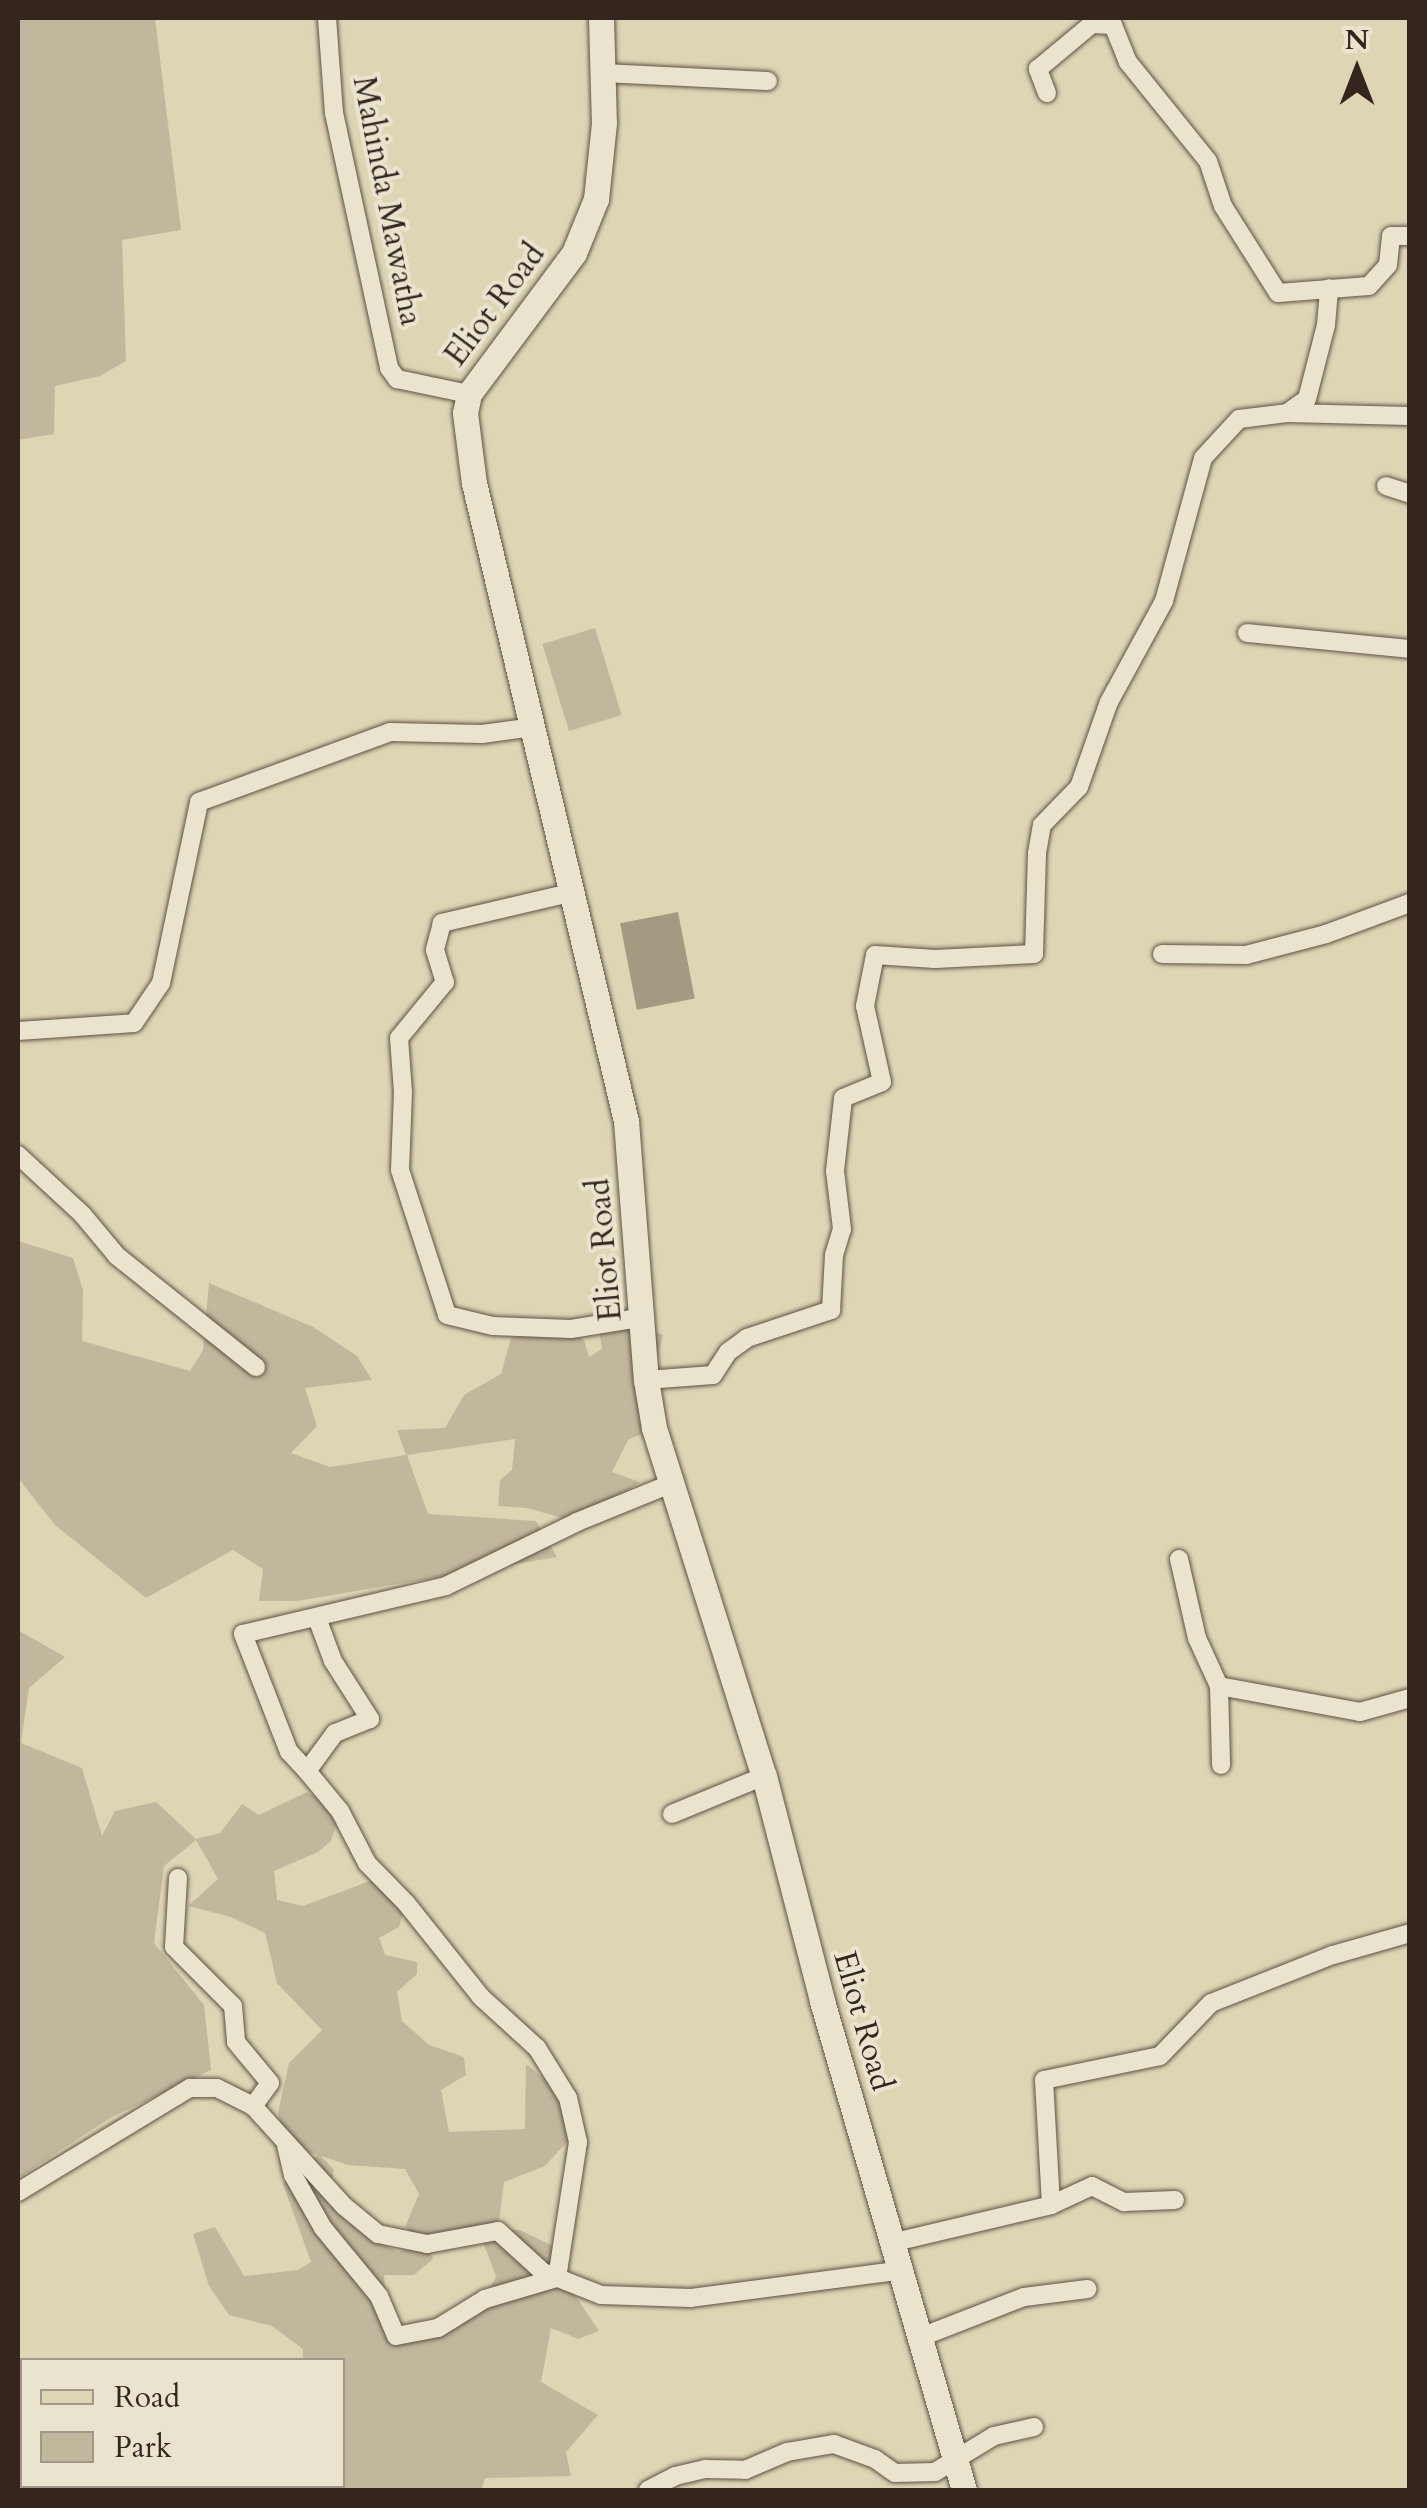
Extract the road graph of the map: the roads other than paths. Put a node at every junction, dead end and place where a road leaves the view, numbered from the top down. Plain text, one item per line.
1 (327, 18) edge
2 (601, 18) edge
3 (602, 73) junction
4 (768, 81) dead end
5 (1047, 93) dead end
6 (1410, 236) edge
7 (1329, 288) junction
8 (469, 394) junction
9 (1287, 413) junction
10 (1410, 416) edge
11 (1386, 486) dead end
12 (1410, 494) edge
13 (1247, 633) dead end
14 (1410, 649) edge
15 (533, 727) junction
16 (574, 892) junction
17 (1410, 903) edge
18 (1162, 954) dead end
19 (18, 1031) edge
20 (18, 1155) edge
21 (644, 1317) junction
22 (256, 1367) dead end
23 (646, 1380) junction
24 (670, 1484) junction
25 (1179, 1559) dead end
26 (317, 1618) junction
27 (1219, 1686) junction
28 (1410, 1698) edge
29 (1221, 1765) dead end
30 (307, 1771) junction
31 (764, 1776) junction
32 (672, 1814) dead end
33 (178, 1878) dead end
34 (1410, 1933) edge
35 (253, 2106) junction
36 (286, 2145) junction
37 (18, 2192) edge
38 (1175, 2200) dead end
39 (1050, 2205) junction
40 (895, 2242) junction
41 (904, 2270) junction
42 (557, 2278) junction
43 (1086, 2288) dead end
44 (921, 2338) junction
45 (1034, 2427) dead end
46 (956, 2459) junction
47 (648, 2490) edge
48 (964, 2490) edge

1 - 8 street, Mahinda Mawatha
2 - 3 street, Eliot Road
3 - 4 street
3 - 8 street, Eliot Road
5 - 7 street
6 - 7 street
7 - 9 street
8 - 15 street, Eliot Road
9 - 10 street
9 - 23 street
11 - 12 street
13 - 14 street
15 - 16 street, Eliot Road
15 - 19 street
16 - 21 street, Eliot Road
16 - 21 street
17 - 18 street
20 - 22 street
21 - 23 street, Eliot Road
23 - 24 street, Eliot Road
24 - 26 street
24 - 31 street, Eliot Road
25 - 27 street
26 - 30 street
26 - 30 street
27 - 28 street
27 - 29 street
30 - 42 street
31 - 32 street
31 - 40 street, Eliot Road
33 - 35 street
34 - 39 street
35 - 36 street
35 - 37 street
36 - 42 street
36 - 42 street
38 - 39 street
39 - 40 street
40 - 41 street, Eliot Road
41 - 42 street
41 - 44 street, Eliot Road
43 - 44 street
44 - 46 street, Eliot Road
45 - 46 street
46 - 47 street
46 - 48 street, Eliot Road

